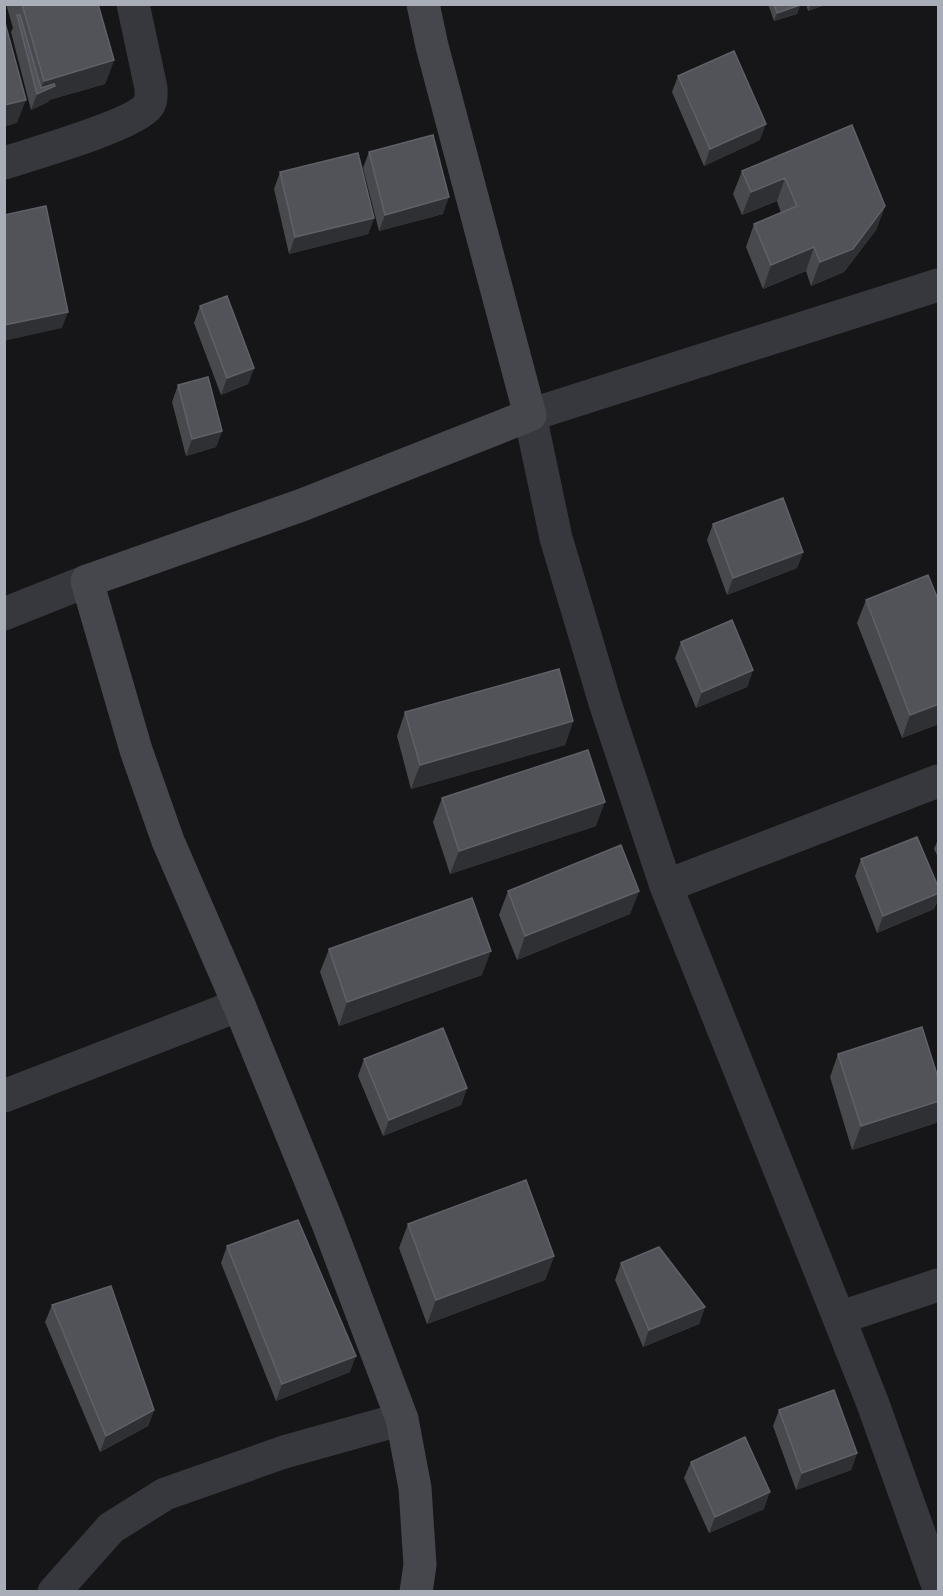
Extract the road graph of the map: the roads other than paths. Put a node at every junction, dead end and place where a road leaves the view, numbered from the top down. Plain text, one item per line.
1 (133, 4) edge
2 (423, 4) edge
3 (4, 163) edge
4 (939, 285) edge
5 (530, 415) junction
6 (87, 581) junction
7 (4, 614) edge
8 (939, 781) edge
9 (666, 886) junction
10 (239, 1005) junction
11 (4, 1096) edge
12 (939, 1286) edge
13 (839, 1318) junction
14 (402, 1419) junction
15 (939, 1586) edge
16 (54, 1592) edge
17 (416, 1592) edge

1 - 3 street
2 - 5 street
4 - 5 street
5 - 6 street
5 - 9 street
6 - 7 street
6 - 10 street
8 - 9 street
9 - 13 street
10 - 11 street
10 - 14 street
12 - 13 street
13 - 15 street
14 - 16 street
14 - 17 street

